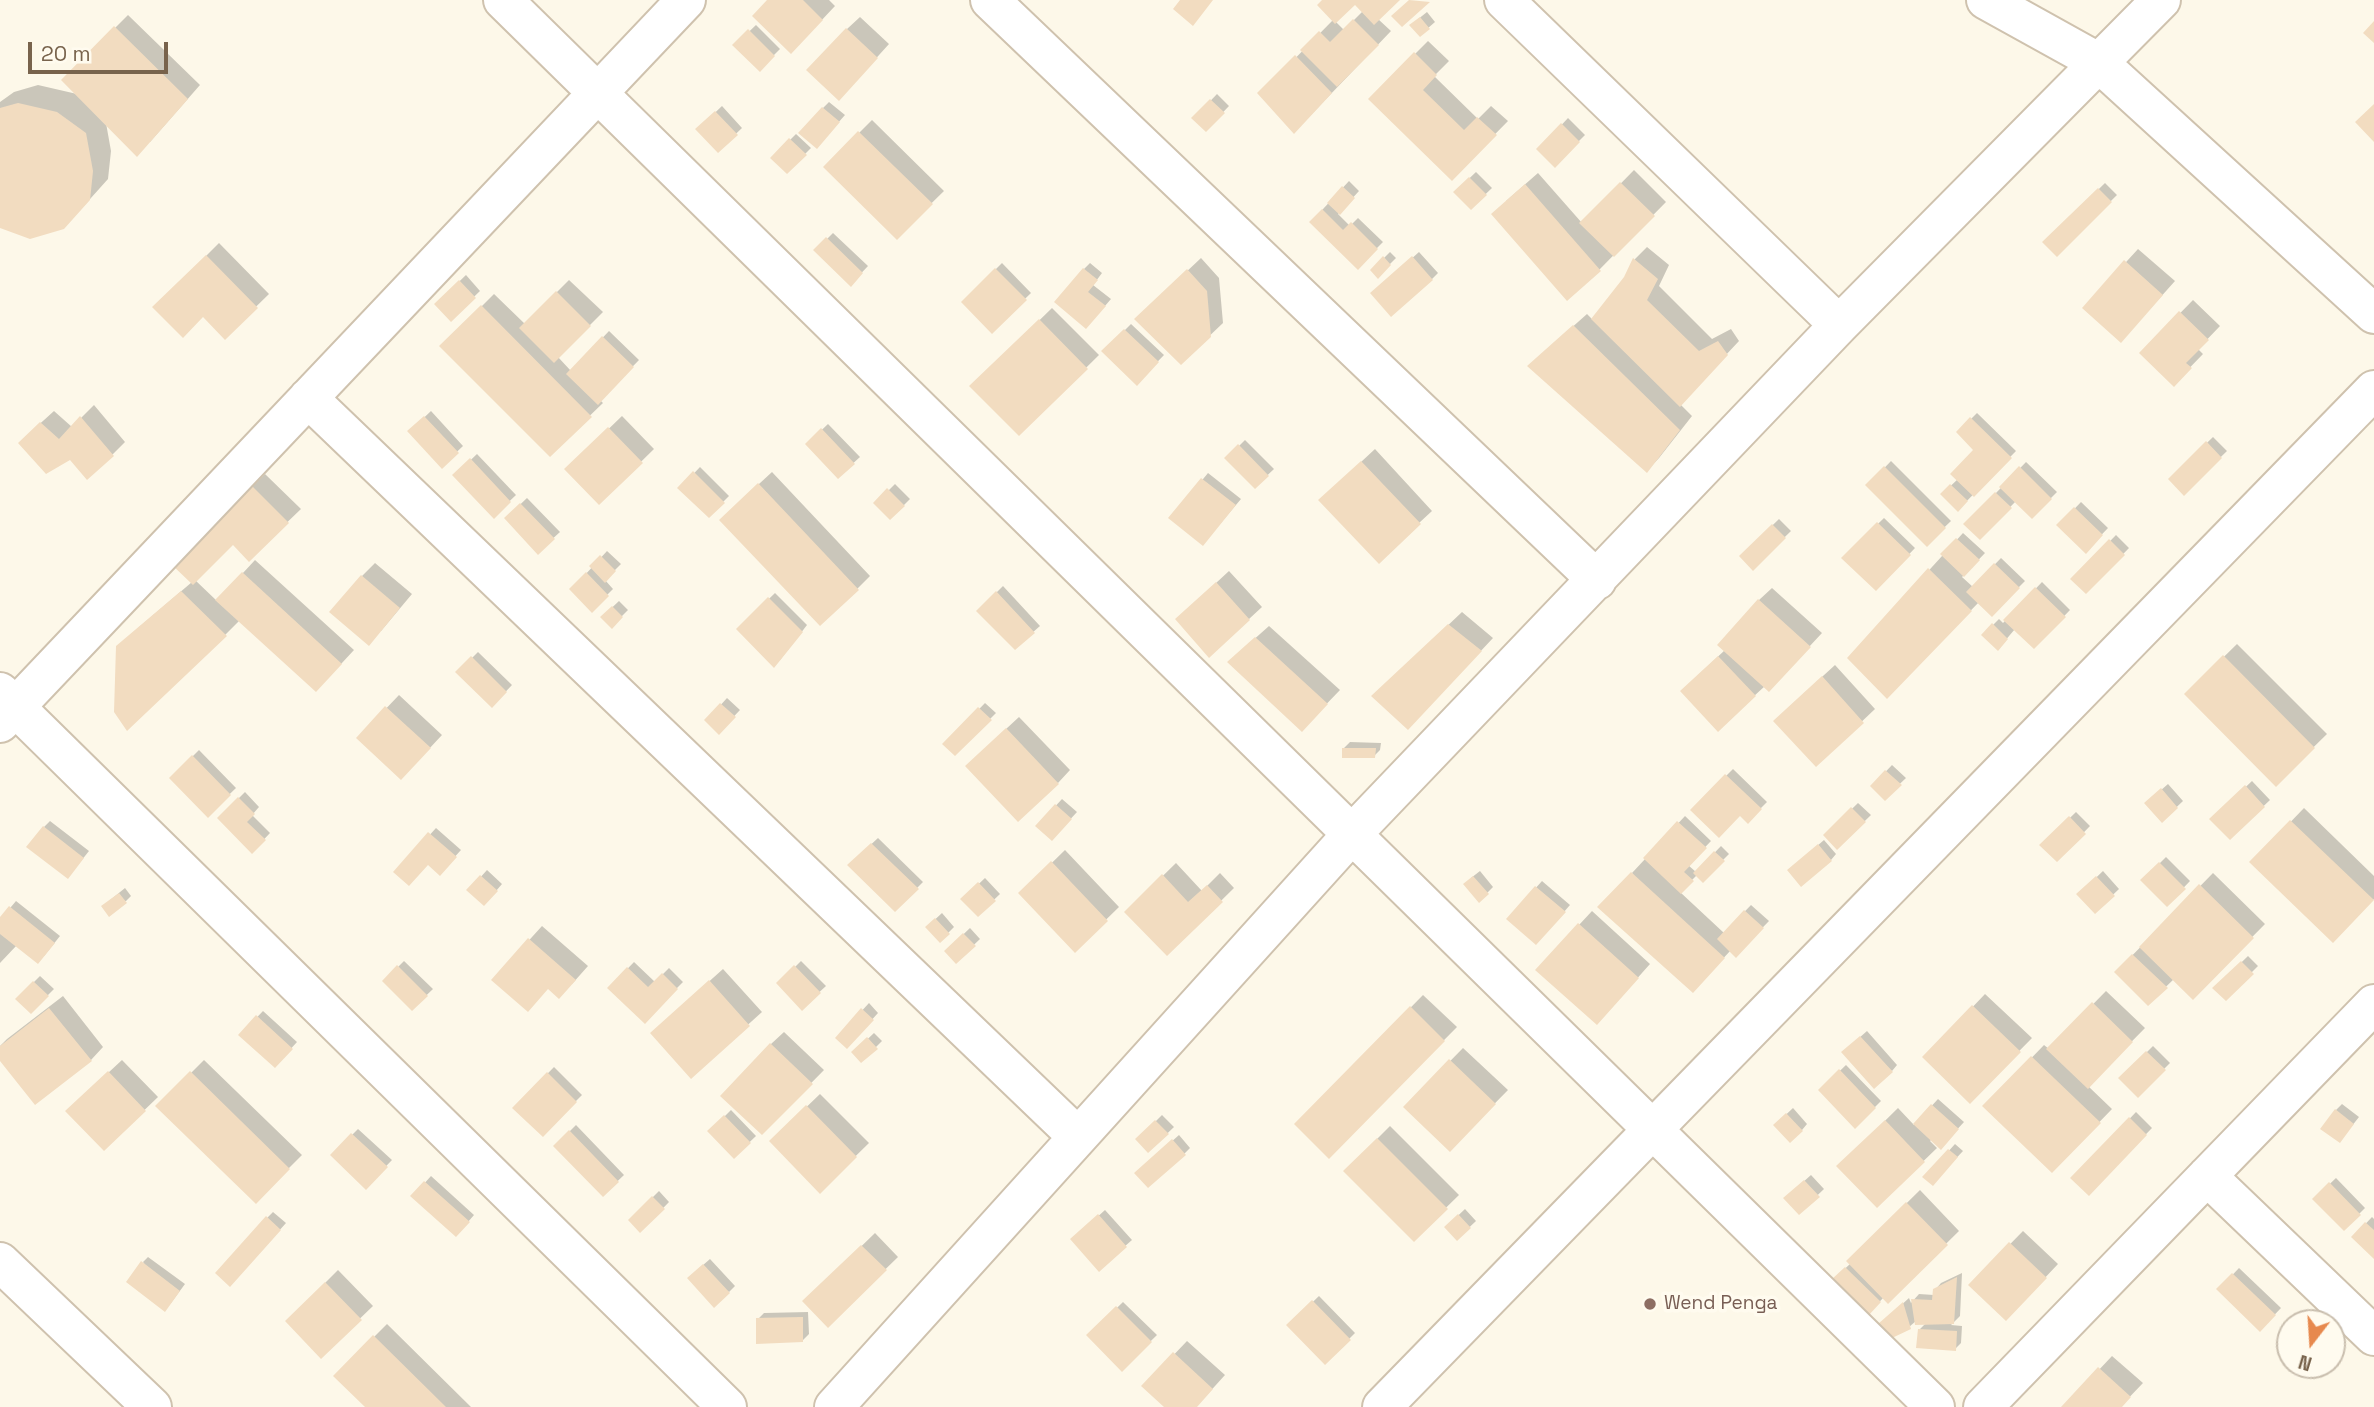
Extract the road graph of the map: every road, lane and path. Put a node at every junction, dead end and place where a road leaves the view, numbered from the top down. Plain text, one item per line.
1 (503, 0) edge
2 (686, 0) edge
3 (990, 0) edge
4 (1504, 0) edge
5 (1986, 0) edge
6 (2161, 0) edge
7 (2098, 62) junction
8 (598, 93) junction
9 (2374, 314) edge
10 (1839, 325) junction
11 (2374, 390) edge
12 (308, 398) junction
13 (1597, 580) junction
14 (5, 707) edge
15 (1353, 833) junction
16 (2374, 1004) edge
17 (1654, 1129) junction
18 (1078, 1137) junction
19 (2207, 1176) junction
20 (0, 1262) edge
21 (2374, 1336) edge
22 (152, 1407) edge
23 (727, 1407) edge
24 (834, 1407) edge
25 (1382, 1407) edge
26 (1935, 1407) edge
27 (1983, 1407) edge

1 - 8 street
2 - 8 street
3 - 13 street
4 - 10 street
5 - 7 street
6 - 7 street
7 - 9 street
7 - 10 street
8 - 12 street
8 - 15 street
10 - 13 street
11 - 17 street
12 - 14 street
12 - 18 street
13 - 15 street
14 - 23 street
15 - 17 street
15 - 18 street
16 - 19 street
17 - 25 street
17 - 26 street
18 - 24 street
19 - 21 street
19 - 27 street
20 - 22 street

